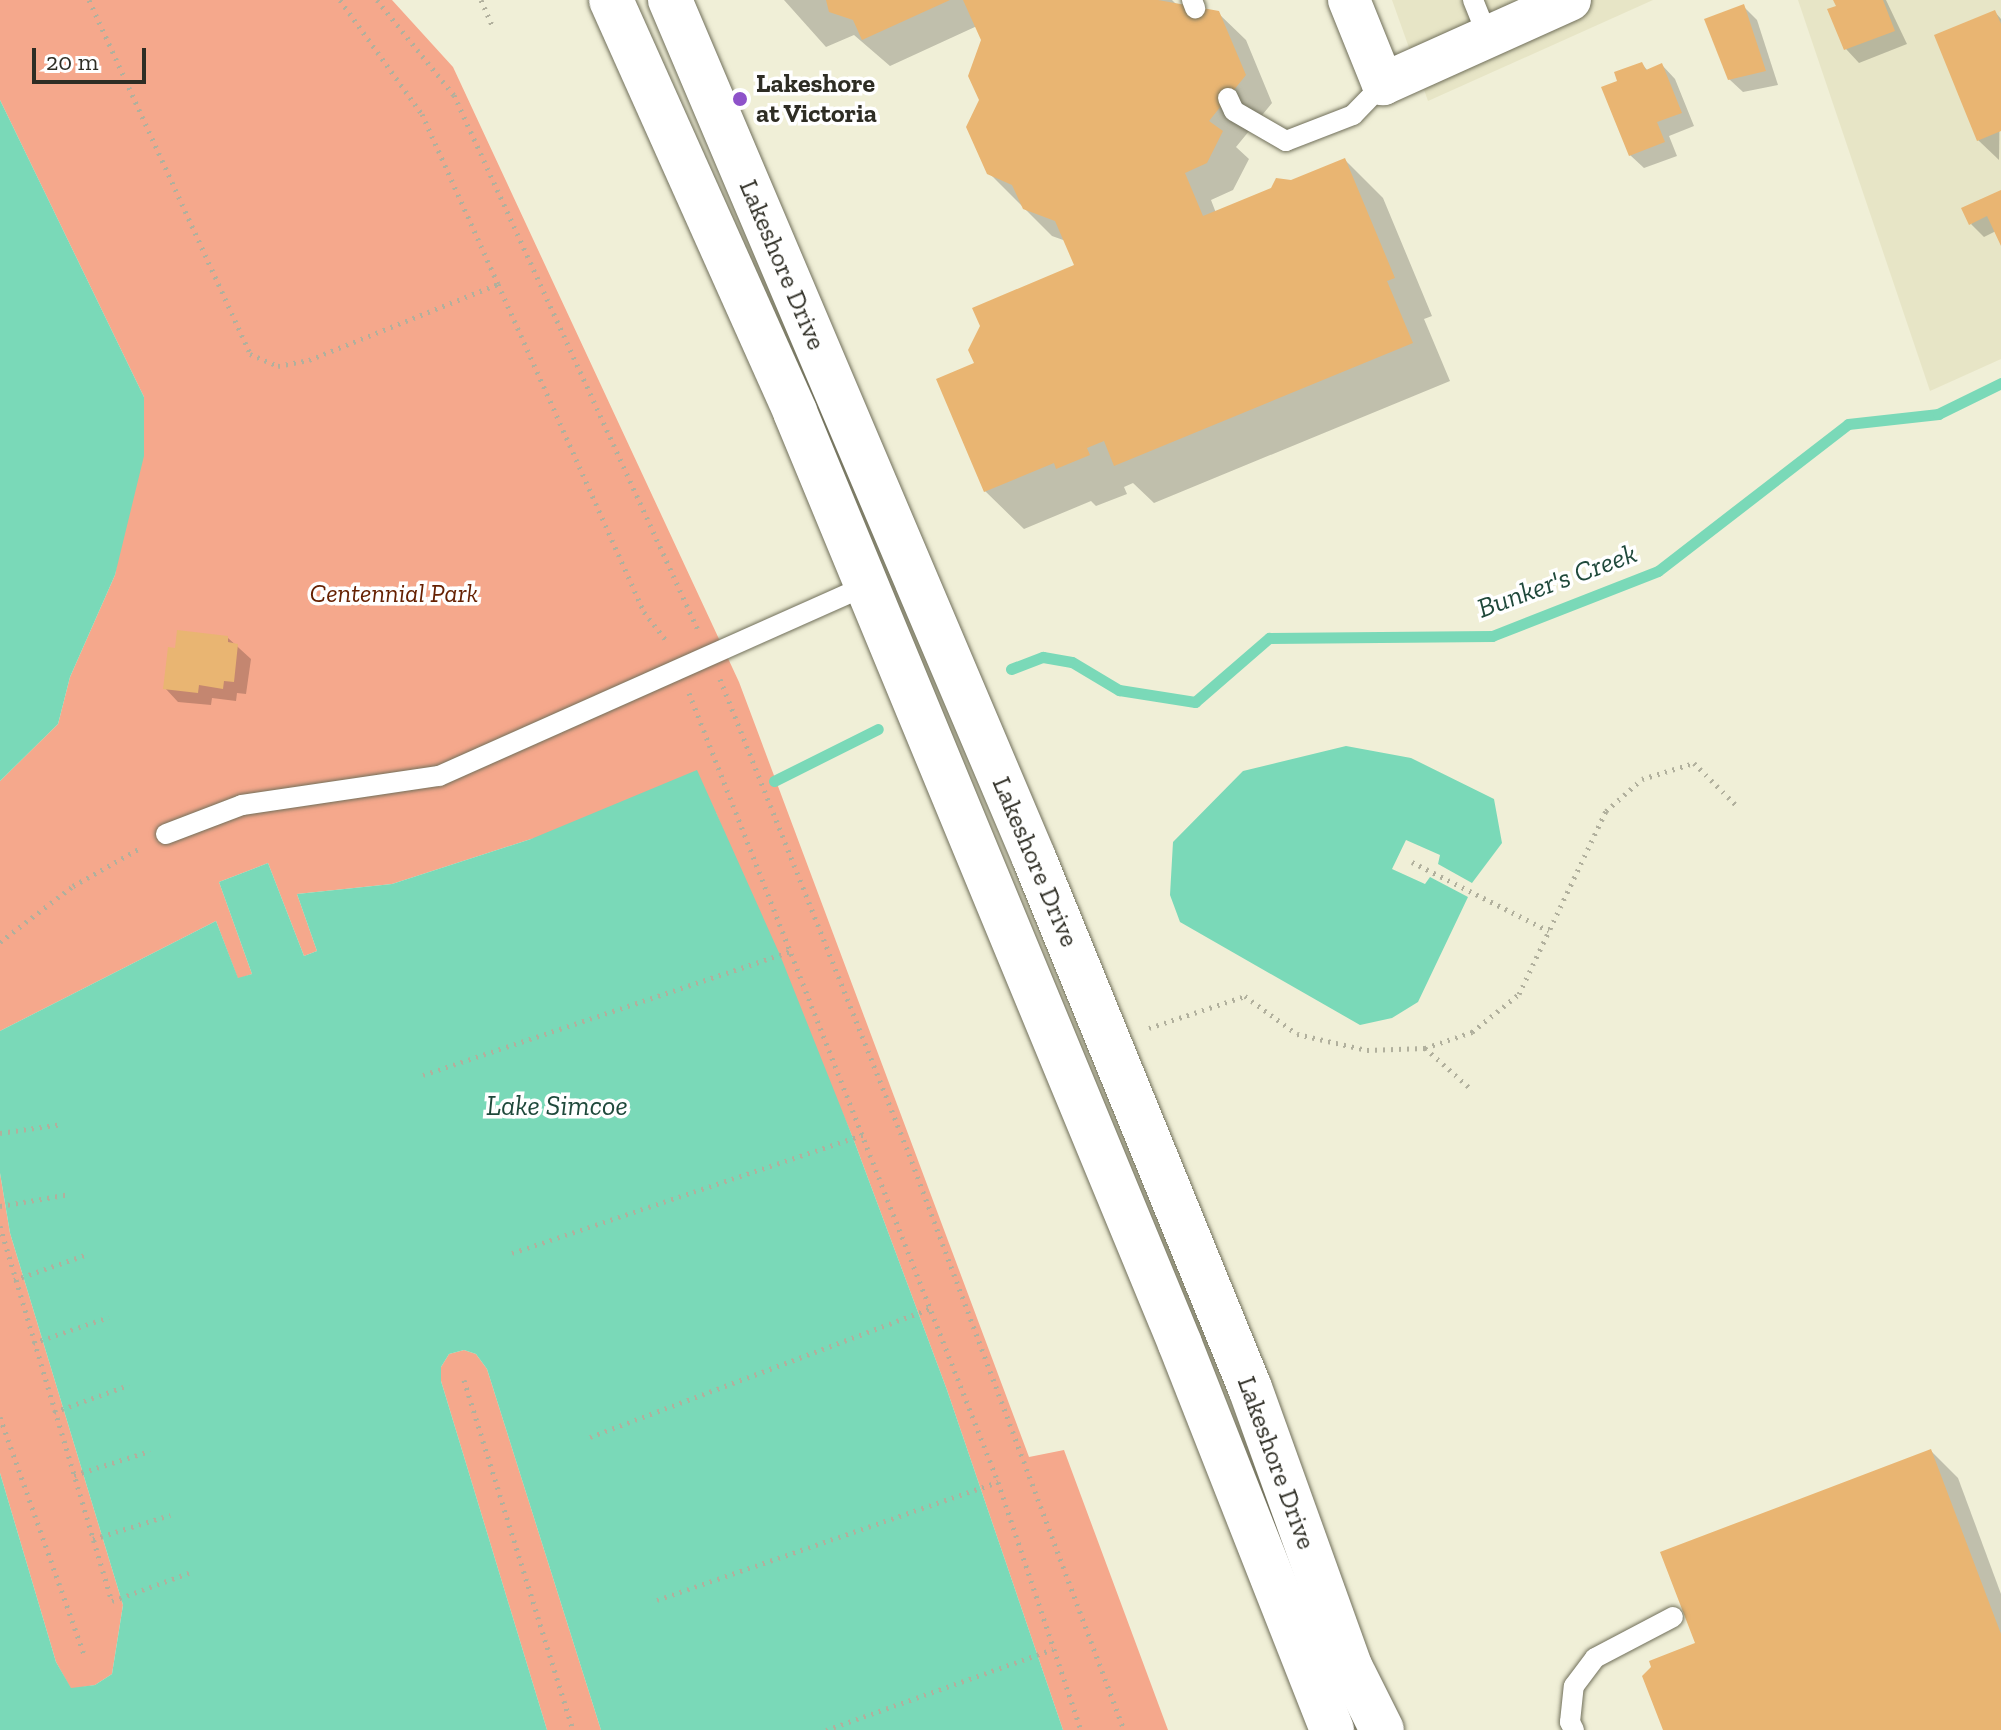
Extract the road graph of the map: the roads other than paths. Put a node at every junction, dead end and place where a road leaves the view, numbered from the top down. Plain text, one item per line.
1 (611, 0) edge
2 (670, 0) edge
3 (1349, 0) edge
4 (1570, 0) edge
5 (1480, 17) edge
6 (1383, 84) junction
7 (1228, 98) dead end
8 (866, 586) junction
9 (166, 834) road end
10 (1673, 1617) dead end
11 (1332, 1730) edge
12 (1382, 1730) edge
13 (1574, 1730) edge

1 - 8 main road
2 - 12 main road, Lakeshore Drive
3 - 6 street
4 - 5 street
5 - 6 street
6 - 7 lane
8 - 9 lane
8 - 11 main road
10 - 13 lane

